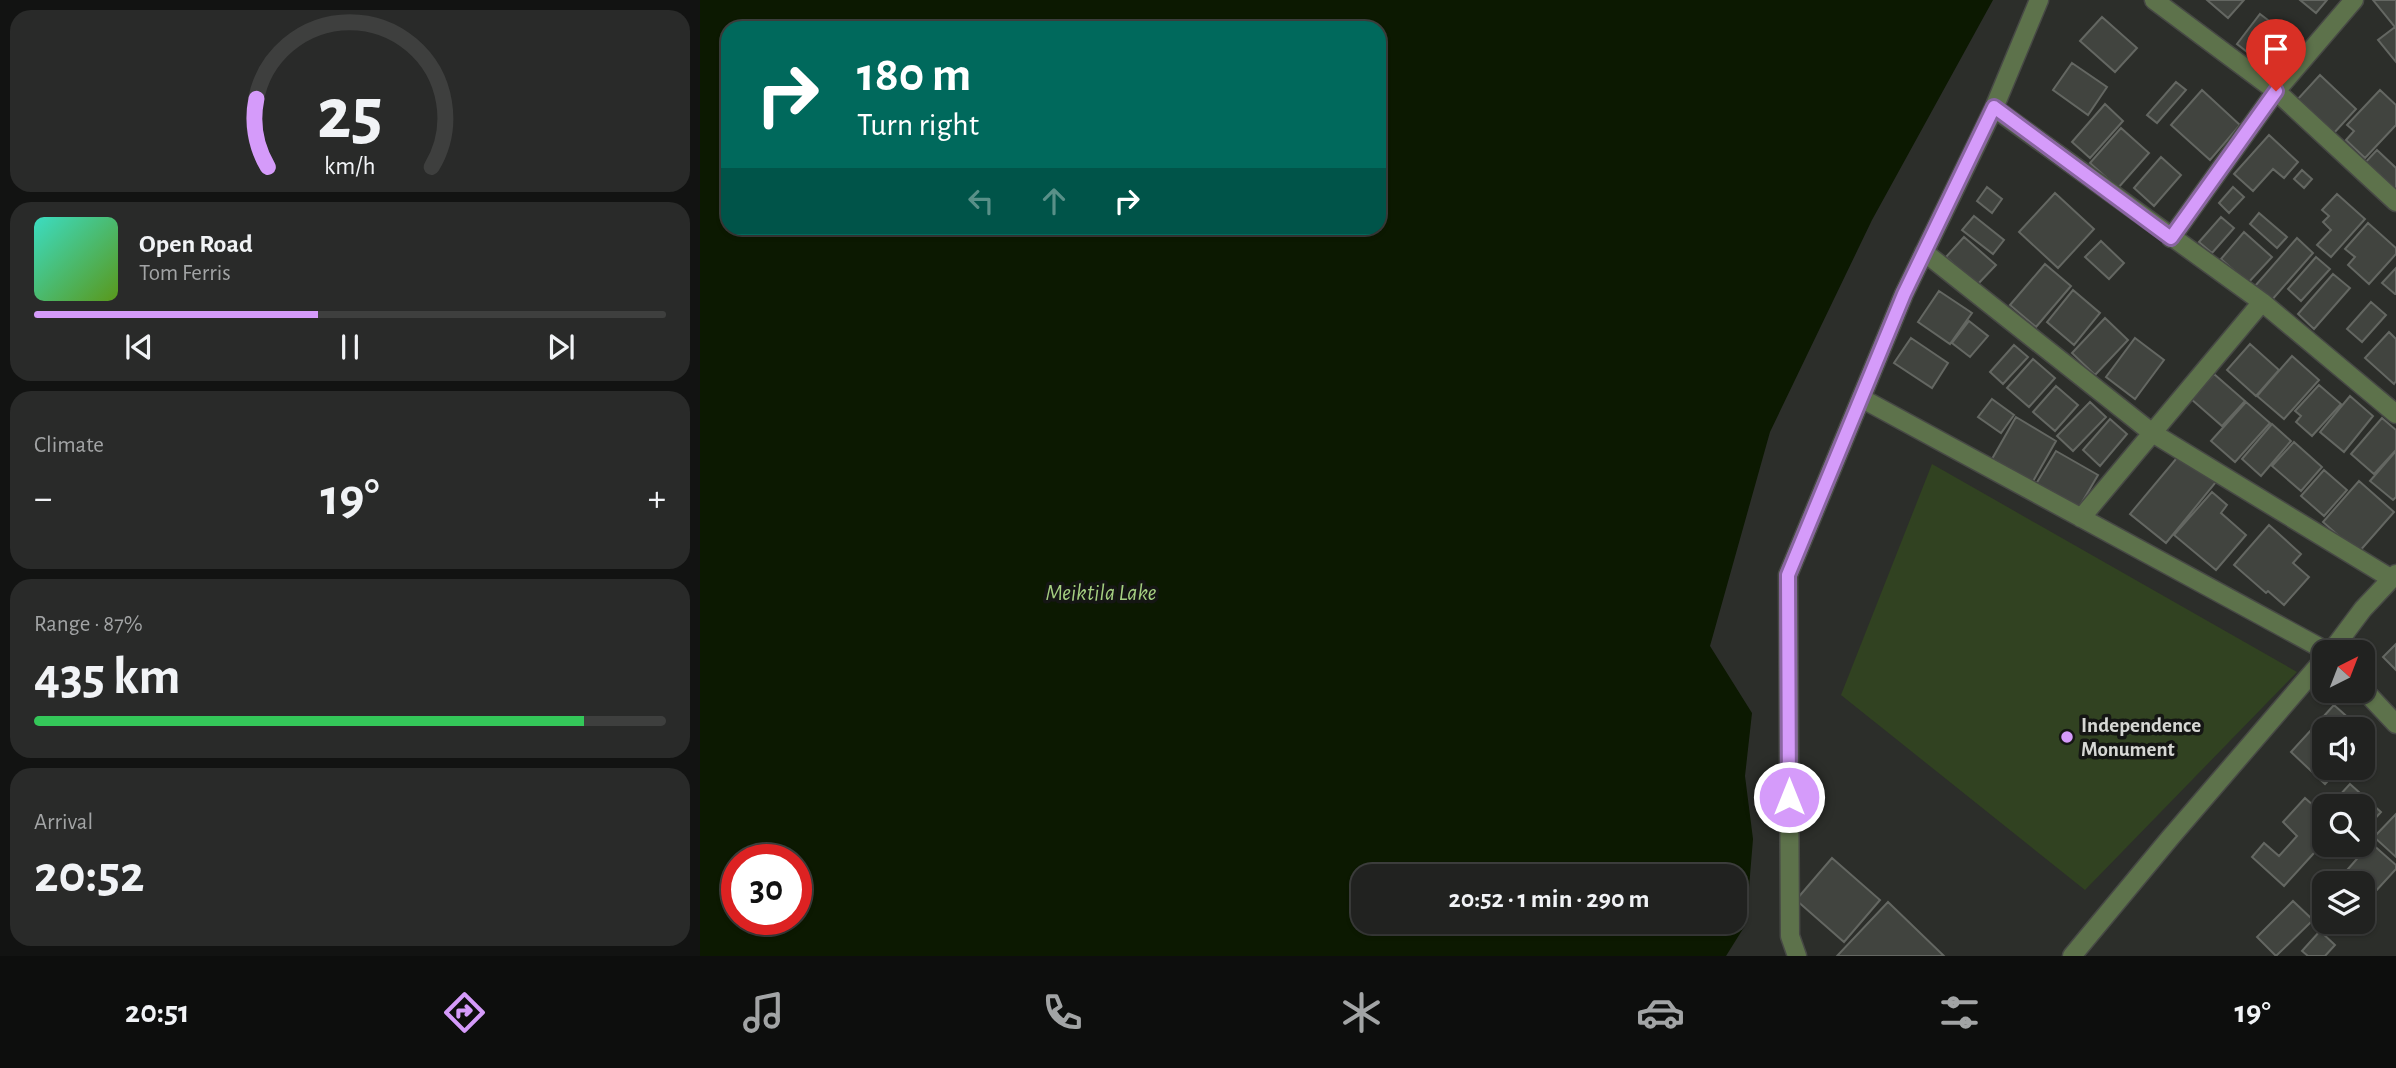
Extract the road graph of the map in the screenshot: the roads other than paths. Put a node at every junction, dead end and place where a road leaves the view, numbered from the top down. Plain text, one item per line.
1 (2039, 0) edge
2 (2154, 0) edge
3 (2354, 0) edge
4 (2276, 91) junction
5 (1994, 107) junction
6 (2396, 202) edge
7 (2171, 238) junction
8 (1924, 252) junction
9 (2262, 302) junction
10 (1861, 398) junction
11 (2396, 414) edge
12 (2151, 432) junction
13 (2081, 518) junction
14 (2394, 576) edge
15 (2340, 640) edge
16 (2312, 643) edge
17 (2312, 673) edge
18 (2375, 702) edge
19 (2396, 724) edge
20 (1797, 956) edge
21 (2072, 956) edge

1 - 5 street
2 - 4 street
3 - 4 street
4 - 6 street
4 - 7 street
5 - 7 street
5 - 8 street
7 - 9 street
8 - 10 street
8 - 12 street
9 - 11 street
9 - 12 street
10 - 13 street
10 - 20 street
12 - 13 street
12 - 14 street
13 - 16 street
14 - 15 street
17 - 21 street
18 - 19 street

